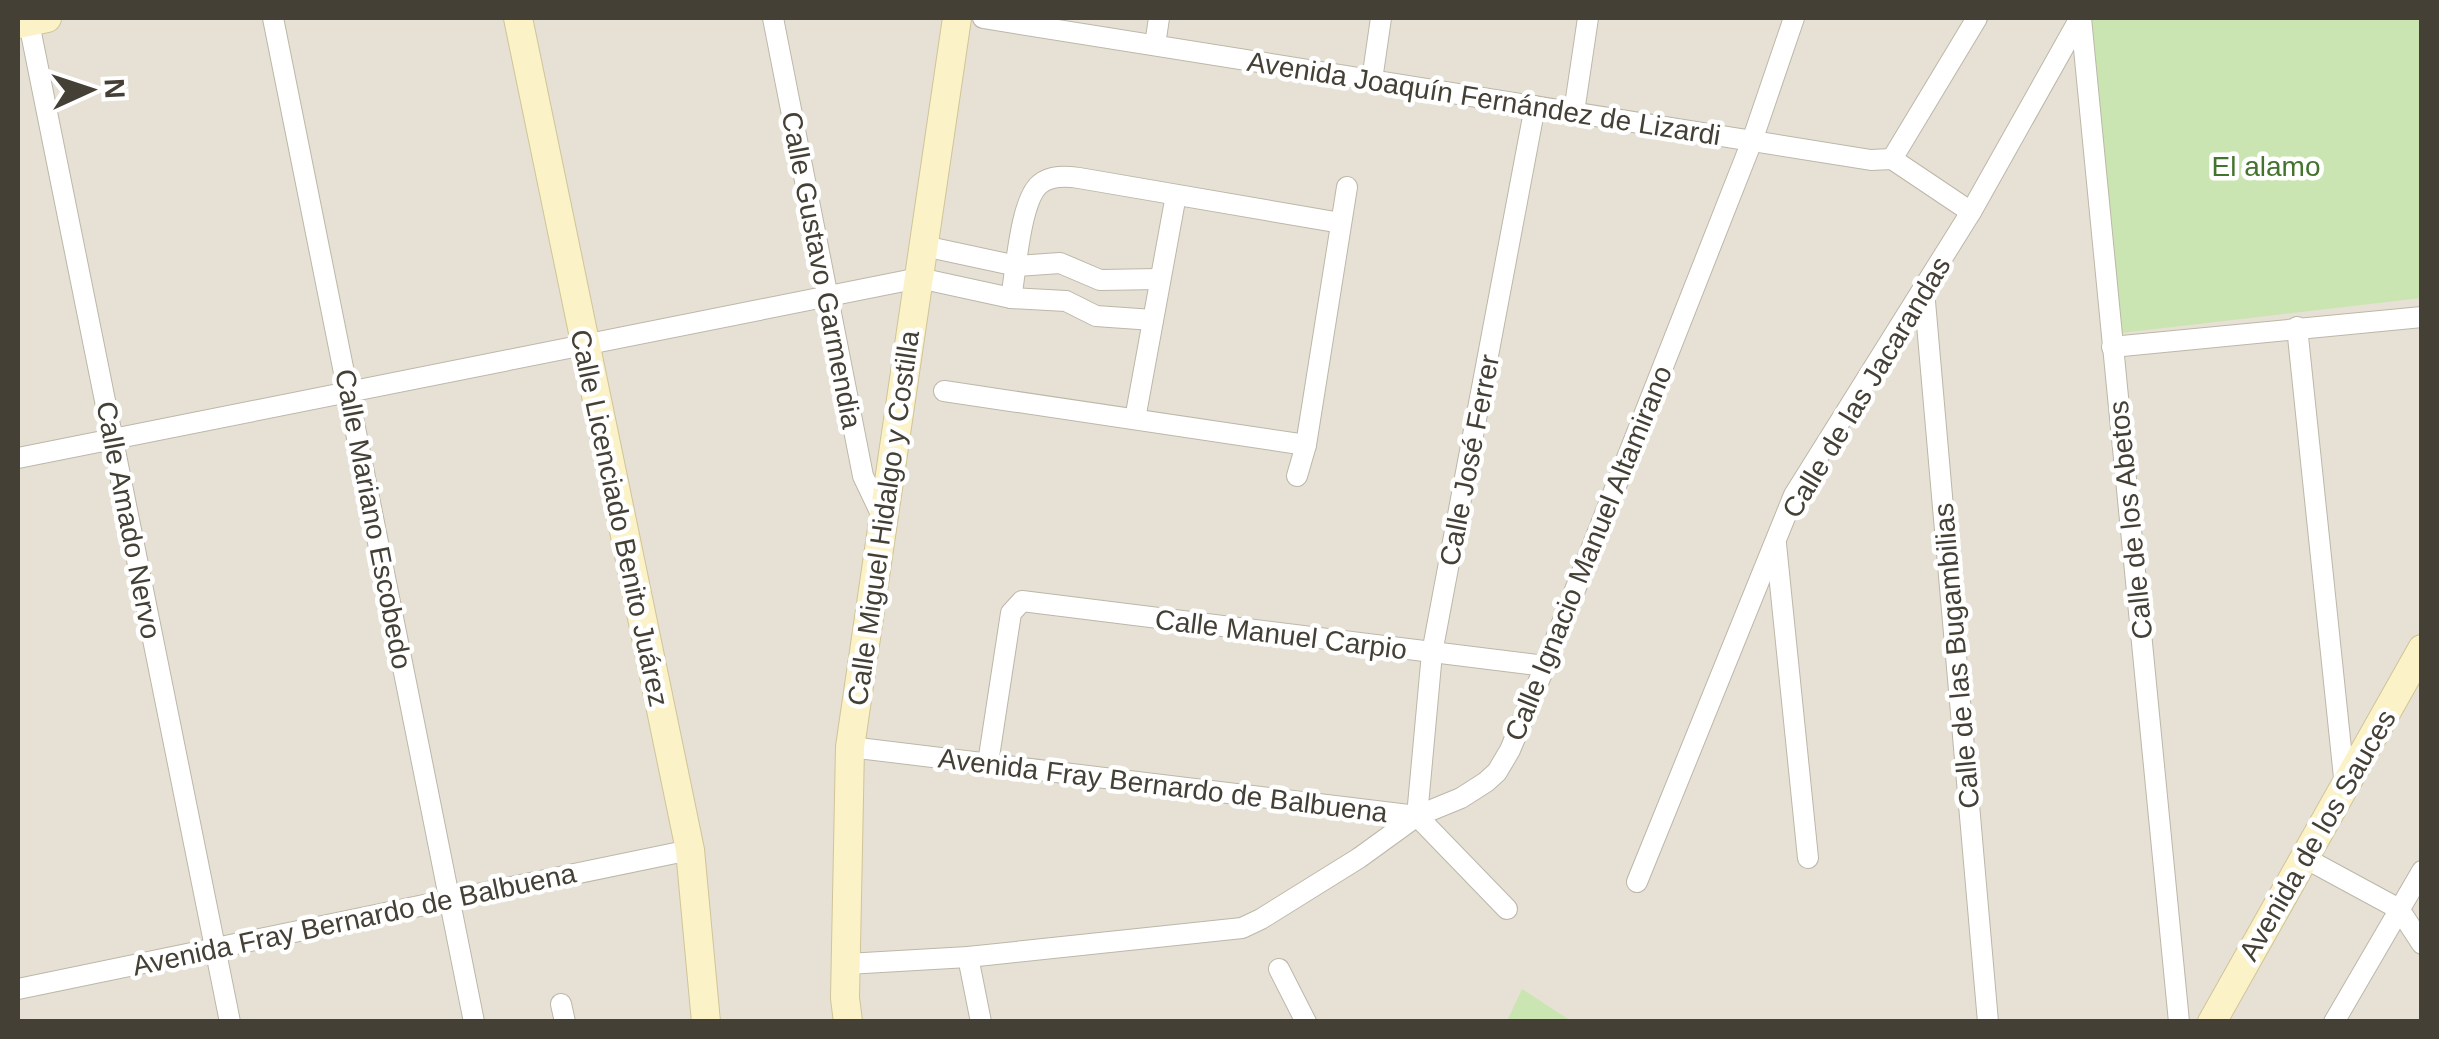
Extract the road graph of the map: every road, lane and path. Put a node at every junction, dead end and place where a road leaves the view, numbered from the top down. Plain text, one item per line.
1 (273, 18) edge
2 (518, 18) edge
3 (773, 18) edge
4 (956, 18) edge
5 (983, 18) edge
6 (1159, 18) edge
7 (1381, 18) edge
8 (1588, 18) edge
9 (1794, 18) edge
10 (1977, 18) edge
11 (2080, 18) edge
12 (30, 20) edge
13 (1154, 45) junction
14 (1372, 80) junction
15 (1534, 106) junction
16 (1574, 112) junction
17 (1752, 141) junction
18 (1892, 159) junction
19 (1346, 187) dead end
20 (1176, 195) junction
21 (1972, 212) junction
22 (1340, 223) junction
23 (924, 246) junction
24 (1018, 266) junction
25 (919, 278) junction
26 (1160, 279) junction
27 (1924, 290) junction
28 (826, 297) junction
29 (1011, 298) junction
30 (2422, 317) edge
31 (1153, 320) junction
32 (2297, 327) junction
33 (583, 345) junction
34 (2112, 347) junction
35 (944, 391) dead end
36 (349, 392) junction
37 (1135, 420) junction
38 (113, 439) junction
39 (1306, 445) junction
40 (18, 458) edge
41 (1298, 476) dead end
42 (883, 518) junction
43 (1776, 542) junction
44 (2422, 649) edge
45 (1432, 654) junction
46 (1546, 666) junction
47 (850, 747) junction
48 (988, 763) junction
49 (2345, 787) junction
50 (1417, 816) junction
51 (690, 850) junction
52 (2303, 857) junction
53 (1808, 858) dead end
54 (2422, 871) edge
55 (1637, 882) dead end
56 (450, 900) junction
57 (1507, 909) dead end
58 (2398, 909) junction
59 (2422, 944) edge
60 (216, 948) junction
61 (968, 957) junction
62 (848, 964) junction
63 (1279, 969) dead end
64 (18, 989) edge
65 (230, 1022) edge
66 (474, 1022) edge
67 (706, 1022) edge
68 (848, 1022) edge
69 (980, 1022) edge
70 (1306, 1022) edge
71 (1988, 1022) edge
72 (2179, 1022) edge
73 (2212, 1022) edge
74 (2334, 1022) edge

1 - 36 street, Calle Mariano Escobedo
2 - 33 street, Calle Licenciado Benito Juárez
3 - 28 street, Calle Gustavo Garmendia
4 - 23 street, Calle Miguel Hidalgo y Costilla
5 - 13 street, Avenida Joaquín Fernández de Lizardi
6 - 13 street
7 - 14 street
8 - 16 street
9 - 17 street, Calle Ignacio Manuel Altamirano
10 - 18 street
11 - 21 street, Calle de las Jacarandas
11 - 34 street, Calle de los Abetos
12 - 38 street, Calle Amado Nervo
13 - 14 street, Avenida Joaquín Fernández de Lizardi
14 - 15 street, Avenida Joaquín Fernández de Lizardi
15 - 16 street, Avenida Joaquín Fernández de Lizardi
15 - 45 street, Calle José Ferrer
16 - 17 street, Avenida Joaquín Fernández de Lizardi
17 - 18 street, Avenida Joaquín Fernández de Lizardi
17 - 46 street, Calle Ignacio Manuel Altamirano
18 - 21 street, Avenida Joaquín Fernández de Lizardi
19 - 22 street
20 - 22 street
20 - 24 street
20 - 26 street
21 - 27 street, Calle de las Jacarandas
22 - 39 street
23 - 24 street
23 - 25 street, Calle Miguel Hidalgo y Costilla
24 - 26 street
24 - 29 street
25 - 28 street
25 - 29 street
25 - 42 street, Calle Miguel Hidalgo y Costilla
26 - 31 street
27 - 43 street, Calle de las Jacarandas
27 - 71 street, Calle de las Bugambilias
28 - 33 street
28 - 42 street, Calle Gustavo Garmendia
29 - 31 street
30 - 32 street
31 - 37 street
32 - 34 street
32 - 49 street
33 - 36 street
33 - 51 street, Calle Licenciado Benito Juárez
34 - 72 street, Calle de los Abetos
35 - 37 street
36 - 38 street
36 - 56 street, Calle Mariano Escobedo
37 - 39 street
38 - 40 street
38 - 60 street, Calle Amado Nervo
39 - 41 street
42 - 47 street, Calle Miguel Hidalgo y Costilla
43 - 53 street
43 - 55 street, Calle de las Jacarandas
44 - 49 street, Avenida de los Sauces
45 - 46 street, Calle Manuel Carpio
45 - 48 street, Calle Manuel Carpio
45 - 50 street, Calle José Ferrer
46 - 50 street, Calle Ignacio Manuel Altamirano
47 - 48 street, Avenida Fray Bernardo de Balbuena
47 - 62 street, Calle Miguel Hidalgo y Costilla
48 - 50 street, Avenida Fray Bernardo de Balbuena
49 - 52 street, Avenida de los Sauces
50 - 57 street
50 - 61 street, Calle Ignacio Manuel Altamirano
51 - 56 street, Avenida Fray Bernardo de Balbuena
51 - 67 street, Calle Licenciado Benito Juárez
52 - 58 street
52 - 73 street, Avenida de los Sauces
54 - 58 street
56 - 60 street, Avenida Fray Bernardo de Balbuena
56 - 66 street, Calle Mariano Escobedo
58 - 59 street
58 - 74 street
60 - 64 street, Avenida Fray Bernardo de Balbuena
60 - 65 street, Calle Amado Nervo
61 - 62 street, Calle Ignacio Manuel Altamirano
61 - 69 street
62 - 68 street, Calle Miguel Hidalgo y Costilla
63 - 70 street

